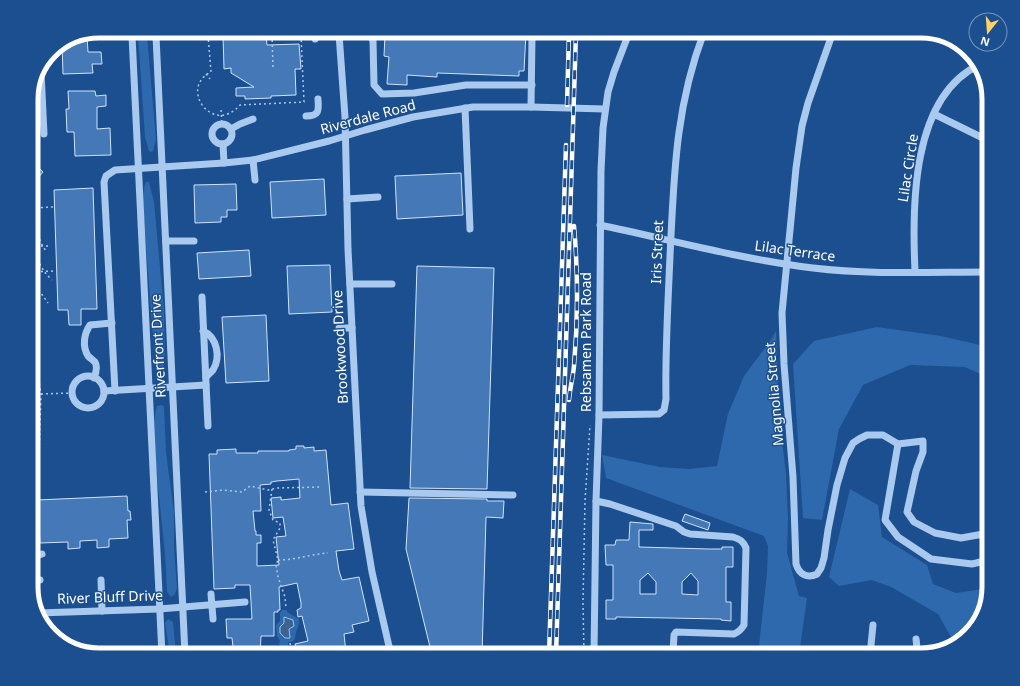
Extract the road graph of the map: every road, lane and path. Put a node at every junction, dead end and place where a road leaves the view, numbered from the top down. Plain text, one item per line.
1 (132, 38) edge
2 (156, 38) edge
3 (208, 38) edge
4 (272, 38) edge
5 (301, 38) edge
6 (339, 38) edge
7 (371, 38) edge
8 (532, 38) edge
9 (627, 38) edge
10 (702, 38) edge
11 (830, 38) edge
12 (273, 68) dead end
13 (974, 68) edge
14 (206, 74) junction
15 (41, 79) edge
16 (210, 79) dead end
17 (532, 85) junction
18 (318, 100) dead end
19 (531, 107) junction
20 (465, 108) junction
21 (605, 109) junction
22 (221, 110) dead end
23 (934, 114) junction
24 (221, 115) junction
25 (306, 116) dead end
26 (252, 119) dead end
27 (222, 124) junction
28 (232, 129) junction
29 (44, 134) dead end
30 (346, 136) junction
31 (982, 138) edge
32 (223, 144) junction
33 (253, 160) junction
34 (224, 163) junction
35 (163, 167) junction
36 (139, 168) junction
37 (255, 180) dead end
38 (378, 197) dead end
39 (346, 199) junction
40 (53, 207) dead end
41 (38, 208) edge
42 (600, 225) junction
43 (470, 229) dead end
44 (38, 235) edge
45 (671, 240) junction
46 (166, 241) junction
47 (194, 241) dead end
48 (38, 246) edge
49 (43, 246) junction
50 (51, 246) dead end
51 (46, 251) dead end
52 (38, 261) edge
53 (786, 264) junction
54 (54, 271) dead end
55 (915, 271) junction
56 (38, 272) edge
57 (44, 272) junction
58 (982, 272) edge
59 (52, 280) dead end
60 (350, 284) junction
61 (392, 284) dead end
62 (38, 289) edge
63 (202, 297) dead end
64 (48, 303) dead end
65 (112, 323) junction
66 (338, 328) dead end
67 (352, 328) junction
68 (203, 331) junction
69 (38, 374) edge
70 (206, 377) junction
71 (94, 378) junction
72 (206, 385) junction
73 (173, 387) junction
74 (148, 389) junction
75 (115, 390) junction
76 (104, 391) junction
77 (72, 393) junction
78 (41, 394) junction
79 (599, 415) junction
80 (590, 422) dead end
81 (208, 426) dead end
82 (898, 444) junction
83 (38, 462) edge
84 (321, 487) dead end
85 (272, 489) junction
86 (206, 492) dead end
87 (360, 492) junction
88 (513, 494) dead end
89 (596, 501) junction
90 (982, 534) edge
91 (328, 553) dead end
92 (42, 554) dead end
93 (38, 555) edge
94 (278, 560) junction
95 (982, 562) edge
96 (101, 580) dead end
97 (211, 594) dead end
98 (245, 602) dead end
99 (212, 605) junction
100 (183, 607) junction
101 (159, 609) junction
102 (286, 609) dead end
103 (102, 611) junction
104 (44, 613) edge
105 (212, 619) dead end
106 (873, 625) dead end
107 (916, 639) dead end
108 (290, 643) dead end
109 (162, 648) edge
110 (185, 648) edge
111 (290, 648) edge
112 (389, 648) edge
113 (584, 648) edge
114 (594, 648) edge
115 (674, 648) edge
116 (871, 648) edge
117 (917, 648) edge

1 - 36 street, Riverfront Drive
2 - 35 street, Riverfront Drive
3 - 14 path
4 - 12 path
5 - 24 path
6 - 30 street, Brookwood Drive
7 - 17 street
8 - 17 street
9 - 21 street, Rebsamen Park Road
10 - 45 street, Iris Street
11 - 53 street, Magnolia Street
13 - 23 street, Lilac Circle
14 - 16 path
14 - 24 path
15 - 29 street
17 - 19 street
18 - 25 street
19 - 20 street, Riverdale Road
19 - 21 street, Riverdale Road
20 - 30 street, Riverdale Road
20 - 43 street
21 - 42 street, Rebsamen Park Road
22 - 24 path
23 - 31 street
23 - 55 street, Lilac Circle
24 - 27 path
26 - 28 street
27 - 28 street
27 - 32 street
28 - 32 street
30 - 33 street, Riverdale Road
30 - 39 street, Brookwood Drive
32 - 34 street
33 - 34 street, Riverdale Road
33 - 37 street
34 - 35 street, Riverdale Road
35 - 36 street, Riverdale Road
35 - 46 street, Riverfront Drive
36 - 65 street, Riverdale Road
36 - 74 street, Riverfront Drive
38 - 39 street
39 - 60 street, Brookwood Drive
40 - 41 path
42 - 45 street, Lilac Terrace
42 - 79 street, Rebsamen Park Road
44 - 49 path
45 - 53 street, Lilac Terrace
45 - 79 street, Iris Street
46 - 47 street
46 - 73 street, Riverfront Drive
48 - 49 path
49 - 50 path
49 - 51 path
52 - 57 path
53 - 55 street, Lilac Terrace
53 - 82 street, Magnolia Street
54 - 57 path
55 - 58 street, Lilac Terrace
56 - 57 path
57 - 59 path
60 - 61 street
60 - 67 street, Brookwood Drive
62 - 64 path
63 - 68 street
65 - 71 street
65 - 75 street, Riverdale Road
66 - 67 street
67 - 87 street, Brookwood Drive
68 - 70 street
68 - 70 street
69 - 78 path
70 - 72 street
71 - 76 street
71 - 77 street
72 - 73 street
72 - 81 street
73 - 74 street
73 - 100 street, Riverfront Drive
74 - 75 street
74 - 101 street, Riverfront Drive
75 - 76 street
76 - 77 street
77 - 78 path
78 - 83 path
79 - 89 street, Rebsamen Park Road
80 - 113 path
82 - 90 street
82 - 95 street
84 - 85 path
85 - 86 path
85 - 94 path
87 - 88 street
87 - 112 street, Brookwood Drive
89 - 114 street, Rebsamen Park Road
89 - 115 street
91 - 94 path
92 - 93 street
94 - 102 path
96 - 103 street
97 - 99 street
98 - 99 street, River Bluff Drive
99 - 100 street, River Bluff Drive
99 - 105 street
100 - 101 street, River Bluff Drive
100 - 110 street, Riverfront Drive
101 - 103 street, River Bluff Drive
101 - 109 street, Riverfront Drive
103 - 104 street, River Bluff Drive
106 - 116 street
107 - 117 street
108 - 111 path

